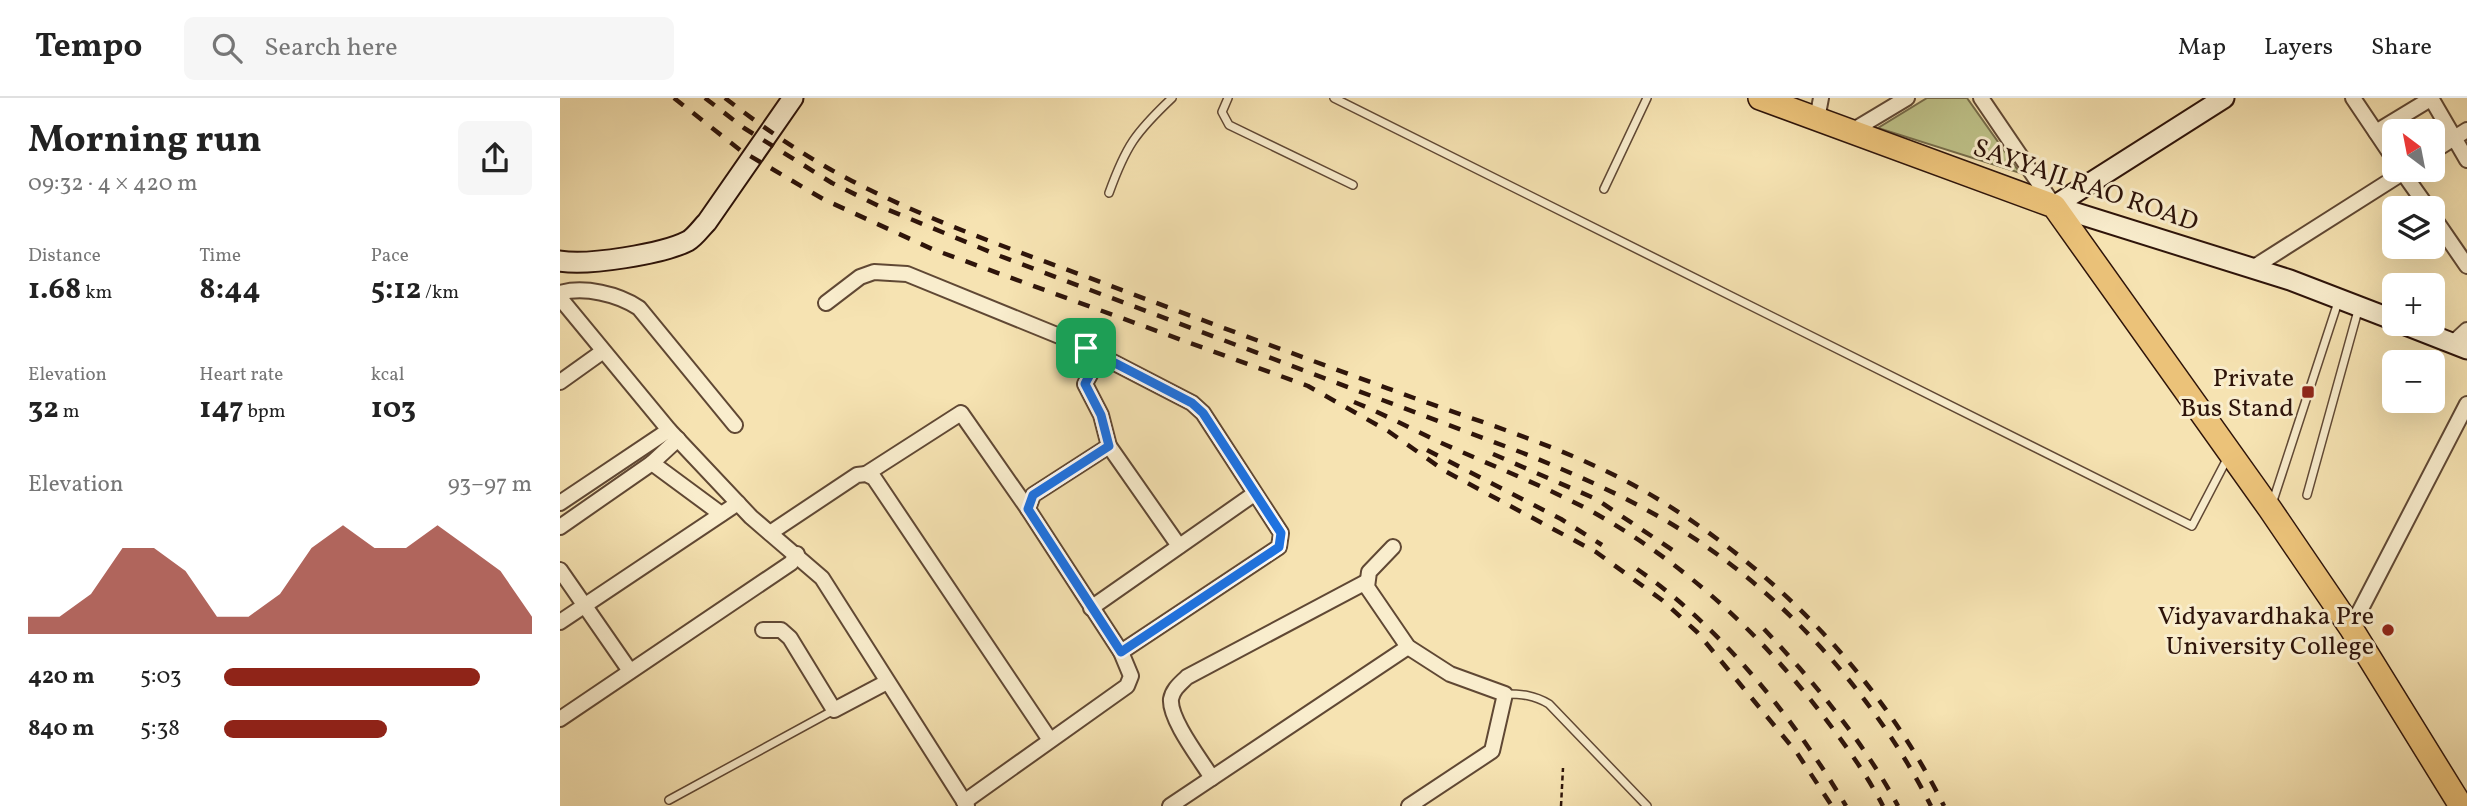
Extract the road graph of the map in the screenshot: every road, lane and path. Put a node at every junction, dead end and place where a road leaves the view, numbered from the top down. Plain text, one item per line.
1 (793, 98) edge
2 (1172, 98) edge
3 (1228, 98) edge
4 (1334, 98) edge
5 (1647, 98) edge
6 (1760, 98) edge
7 (1907, 98) edge
8 (1981, 98) edge
9 (2224, 98) edge
10 (2353, 98) edge
11 (2431, 98) edge
12 (1819, 108) edge
13 (2467, 130) edge
14 (1852, 131) junction
15 (2375, 132) junction
16 (2454, 138) junction
17 (2382, 142) edge
18 (2445, 144) edge
19 (2467, 160) edge
20 (2387, 182) edge
21 (1353, 185) dead end
22 (1604, 189) dead end
23 (1109, 194) dead end
24 (2054, 206) junction
25 (2445, 234) edge
26 (560, 261) edge
27 (2467, 266) edge
28 (2251, 268) junction
29 (560, 296) edge
30 (2339, 299) junction
31 (826, 303) dead end
32 (2359, 306) junction
33 (2382, 315) edge
34 (2445, 336) edge
35 (2462, 341) edge
36 (1086, 348) junction
37 (603, 352) junction
38 (560, 382) edge
39 (2467, 404) edge
40 (735, 425) dead end
41 (674, 434) junction
42 (1109, 446) junction
43 (2230, 453) junction
44 (652, 463) junction
45 (866, 474) junction
46 (1254, 494) junction
47 (2306, 495) dead end
48 (560, 503) edge
49 (738, 503) junction
50 (1028, 509) junction
51 (2270, 509) junction
52 (721, 514) junction
53 (560, 527) edge
54 (770, 533) junction
55 (1179, 547) junction
56 (1393, 547) dead end
57 (797, 554) junction
58 (560, 570) edge
59 (1366, 582) junction
60 (584, 605) junction
61 (1091, 608) junction
62 (560, 622) edge
63 (2351, 628) junction
64 (763, 630) dead end
65 (1408, 648) junction
66 (1121, 652) junction
67 (630, 671) junction
68 (887, 682) junction
69 (1505, 694) junction
70 (834, 710) junction
71 (560, 718) edge
72 (1050, 740) junction
73 (1563, 768) dead end
74 (1212, 778) junction
75 (669, 800) dead end
76 (965, 804) edge
77 (1170, 806) edge
78 (1409, 806) edge
79 (1562, 806) edge
80 (1647, 806) edge
81 (2461, 806) edge

1 - 26 street
2 - 23 lane
3 - 21 lane
4 - 43 lane
5 - 22 lane
6 - 12 main road, SAYYAJI RAO ROAD
7 - 14 street
8 - 24 street
9 - 24 street
10 - 15 street
11 - 15 street
11 - 16 street
12 - 14 main road, SAYYAJI RAO ROAD
13 - 16 street
14 - 24 main road, SAYYAJI RAO ROAD
15 - 17 street
16 - 18 street
16 - 19 street
20 - 28 street
24 - 28 street, SAYYAJI RAO ROAD
24 - 43 main road
25 - 27 street
28 - 30 street, SAYYAJI RAO ROAD
29 - 37 street
29 - 40 street
30 - 32 street, SAYYAJI RAO ROAD
30 - 51 lane
31 - 36 street
32 - 33 street, SAYYAJI RAO ROAD
32 - 47 lane
34 - 35 street
36 - 42 street
36 - 46 street
37 - 38 street
37 - 41 street
39 - 63 street
41 - 44 street
41 - 48 street
41 - 49 street
42 - 50 street
42 - 55 street
43 - 51 main road
44 - 52 street
44 - 53 street
45 - 50 street
45 - 54 street
45 - 72 street
46 - 55 street
46 - 66 street
49 - 52 street
49 - 54 street
50 - 61 street
51 - 63 main road
52 - 60 street
54 - 57 street
55 - 61 street
56 - 59 street
57 - 67 street
57 - 68 street
58 - 60 street
59 - 65 street
59 - 74 street
60 - 62 street
60 - 67 street
61 - 66 street
63 - 81 main road
64 - 70 street
65 - 69 street
65 - 74 street
66 - 72 street
67 - 71 street
68 - 70 street
68 - 76 street
69 - 78 street
69 - 80 lane
70 - 75 lane
72 - 76 street
73 - 79 path
74 - 77 street

